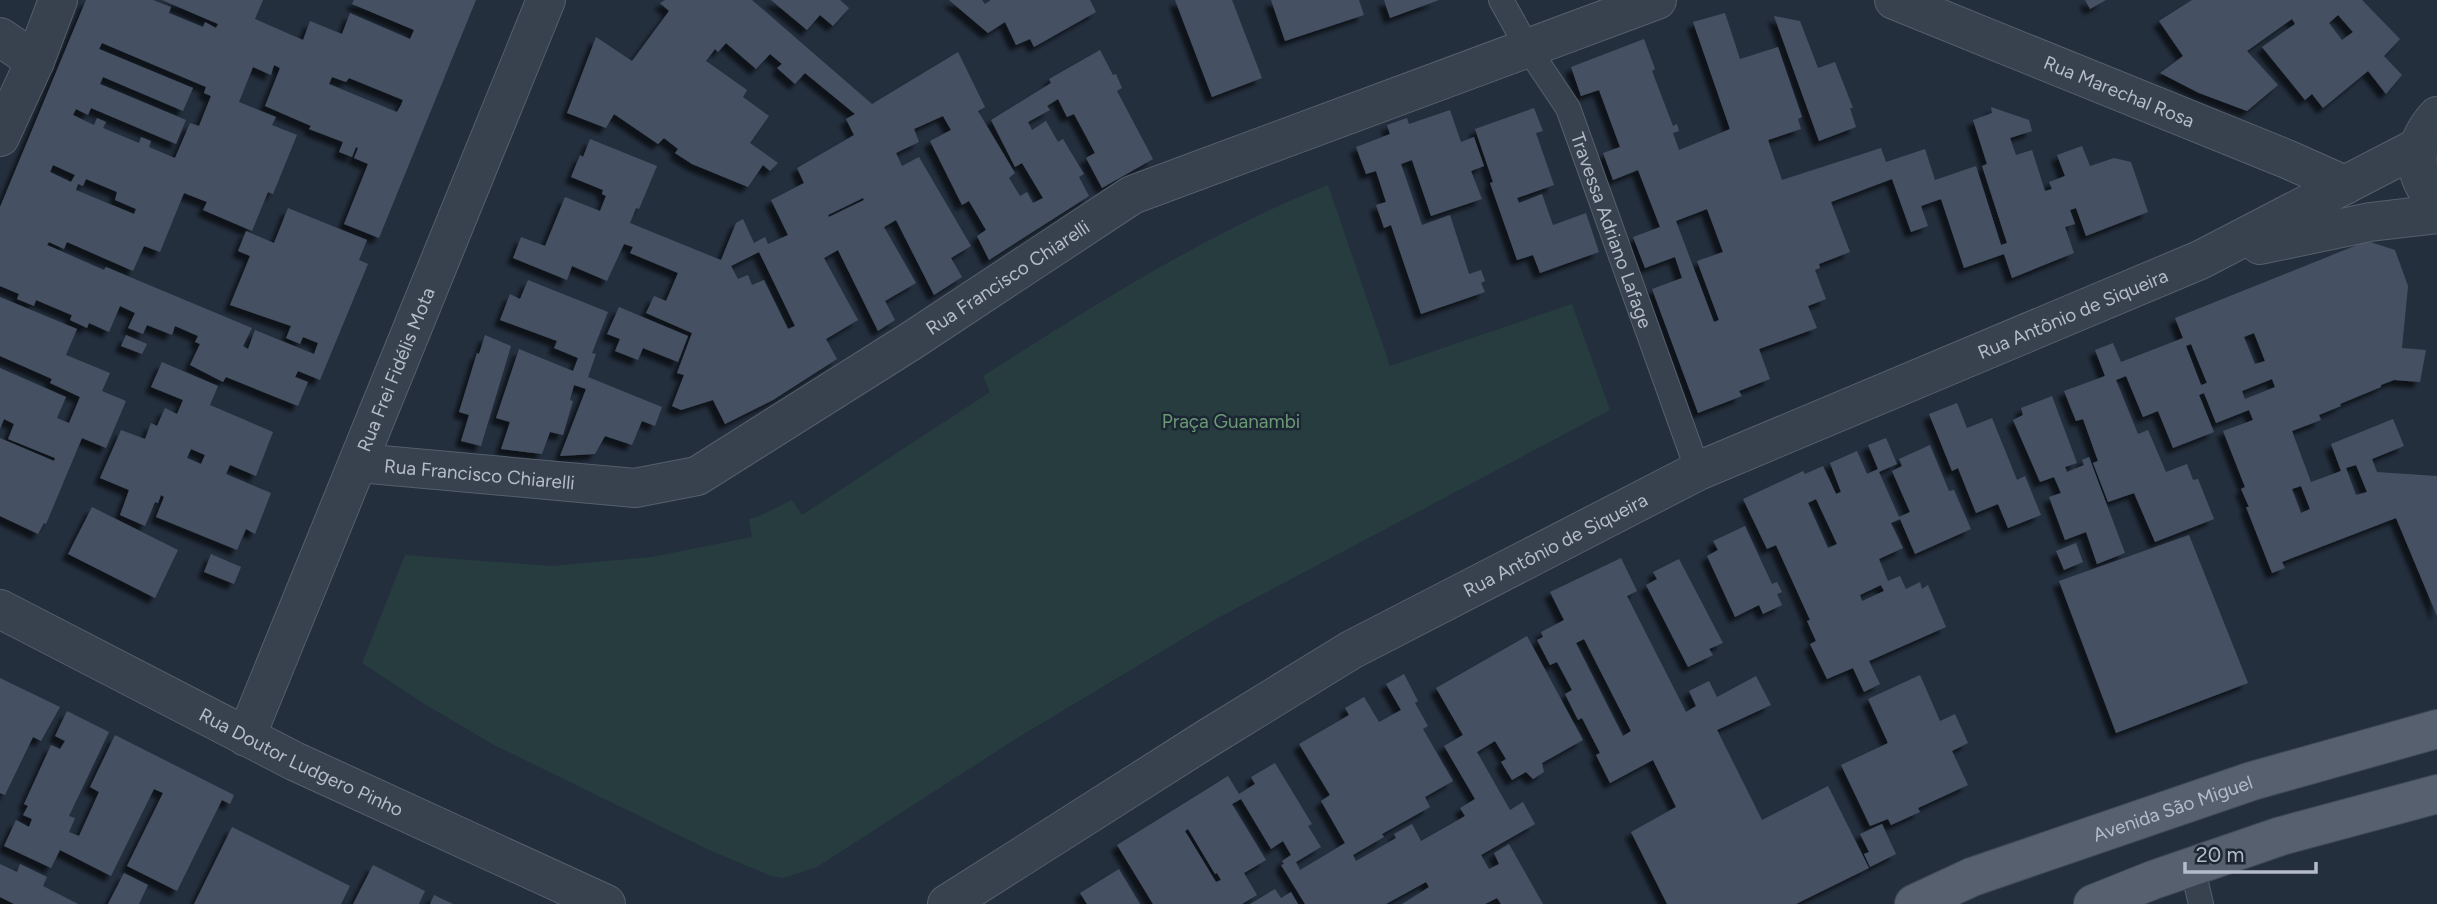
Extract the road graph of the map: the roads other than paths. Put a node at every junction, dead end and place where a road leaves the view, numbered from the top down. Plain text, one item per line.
1 (58, 0) edge
2 (546, 0) edge
3 (1501, 0) edge
4 (1657, 0) edge
5 (1894, 0) edge
6 (0, 37) edge
7 (1527, 47) junction
8 (35, 61) junction
9 (2428, 132) edge
10 (0, 137) edge
11 (2345, 185) junction
12 (2437, 203) edge
13 (2437, 214) edge
14 (2200, 260) junction
15 (359, 463) junction
16 (1698, 471) junction
17 (0, 609) edge
18 (2437, 729) edge
19 (246, 737) junction
20 (2437, 794) edge
21 (2192, 866) junction
22 (2154, 892) edge
23 (606, 904) edge
24 (947, 904) edge
25 (1914, 904) edge
26 (2093, 904) edge
27 (2201, 904) edge

1 - 8 street
2 - 15 street, Rua Frei Fidélis Mota
3 - 7 lane, Travessa Adriano Lafage
4 - 7 street, Rua Francisco Chiarelli
5 - 11 street, Rua Marechal Rosa
6 - 8 street
7 - 15 street, Rua Francisco Chiarelli
7 - 16 lane, Travessa Adriano Lafage
8 - 10 street
9 - 11 street, Rua Antônio de Siqueira
9 - 12 street
11 - 14 street, Rua Antônio de Siqueira
13 - 14 street, Rua Antônio de Siqueira
14 - 16 street, Rua Antônio de Siqueira
15 - 19 street, Rua Frei Fidélis Mota
16 - 24 street, Rua Antônio de Siqueira
17 - 19 street, Rua Doutor Ludgero Pinho
18 - 25 main road, Avenida São Miguel
19 - 23 street, Rua Doutor Ludgero Pinho
20 - 21 main road
21 - 22 main road
21 - 27 lane
22 - 26 main road

